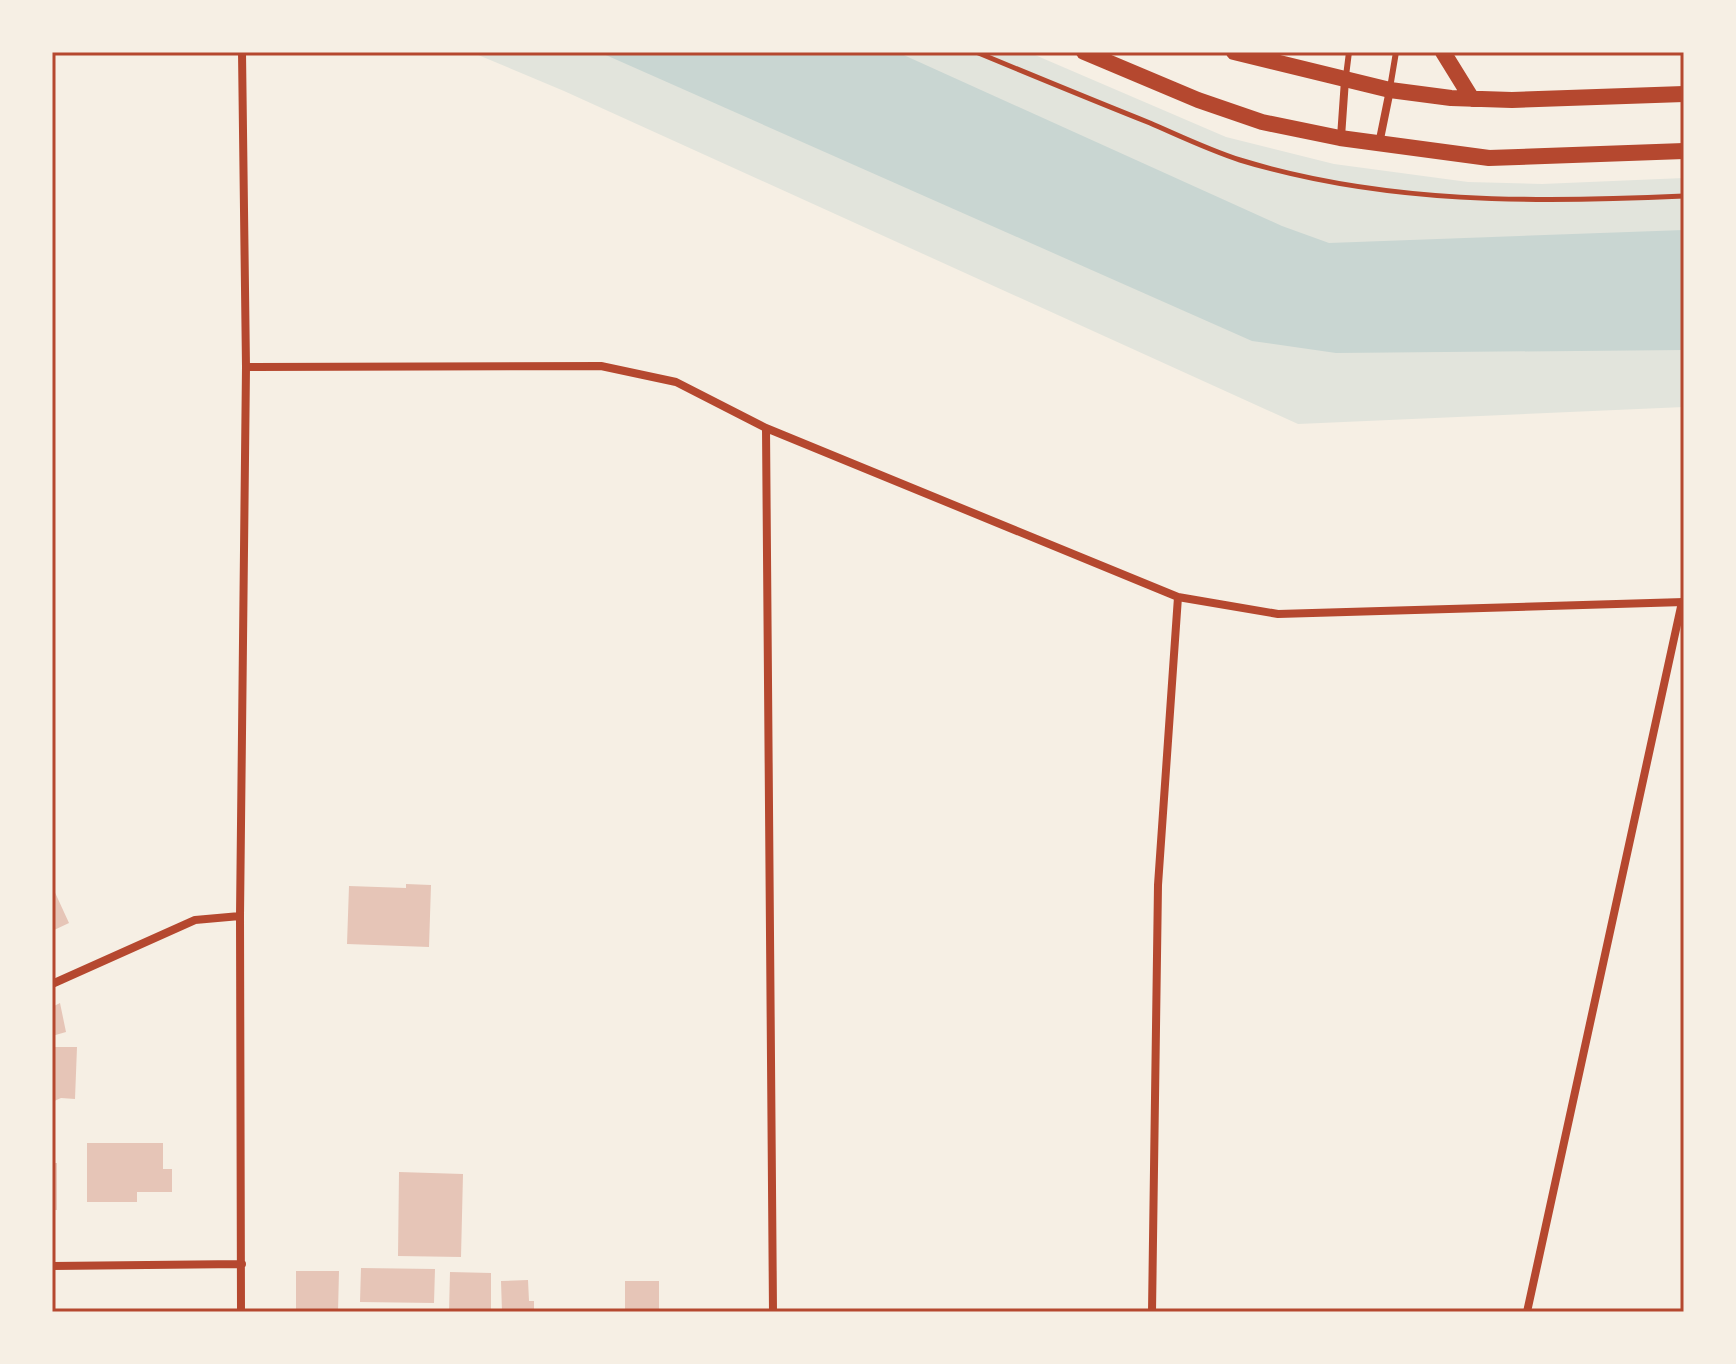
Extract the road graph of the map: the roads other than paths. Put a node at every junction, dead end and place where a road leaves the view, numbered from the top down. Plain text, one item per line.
1 (242, 52) edge
2 (1084, 52) edge
3 (1234, 52) edge
4 (1349, 52) edge
5 (1396, 52) edge
6 (1443, 52) edge
7 (1345, 80) junction
8 (1390, 90) junction
9 (1684, 94) edge
10 (1472, 99) junction
11 (1340, 138) junction
12 (1379, 144) junction
13 (1684, 151) edge
14 (246, 367) junction
15 (766, 428) junction
16 (1178, 597) junction
17 (1683, 602) edge
18 (240, 916) junction
19 (52, 984) edge
20 (242, 1264) junction
21 (52, 1266) edge
22 (241, 1312) edge
23 (773, 1312) edge
24 (1152, 1312) edge
25 (1527, 1312) edge

1 - 14 street
2 - 11 main road
3 - 7 main road
4 - 7 lane
5 - 8 lane
6 - 10 main road
7 - 8 main road
7 - 11 street
8 - 10 main road
8 - 12 street
9 - 10 main road
11 - 12 main road
12 - 13 main road
14 - 15 street
14 - 18 street
15 - 16 street
15 - 23 street
16 - 17 street
16 - 24 street
17 - 25 street
18 - 19 street
18 - 20 street
20 - 21 street
20 - 22 street

